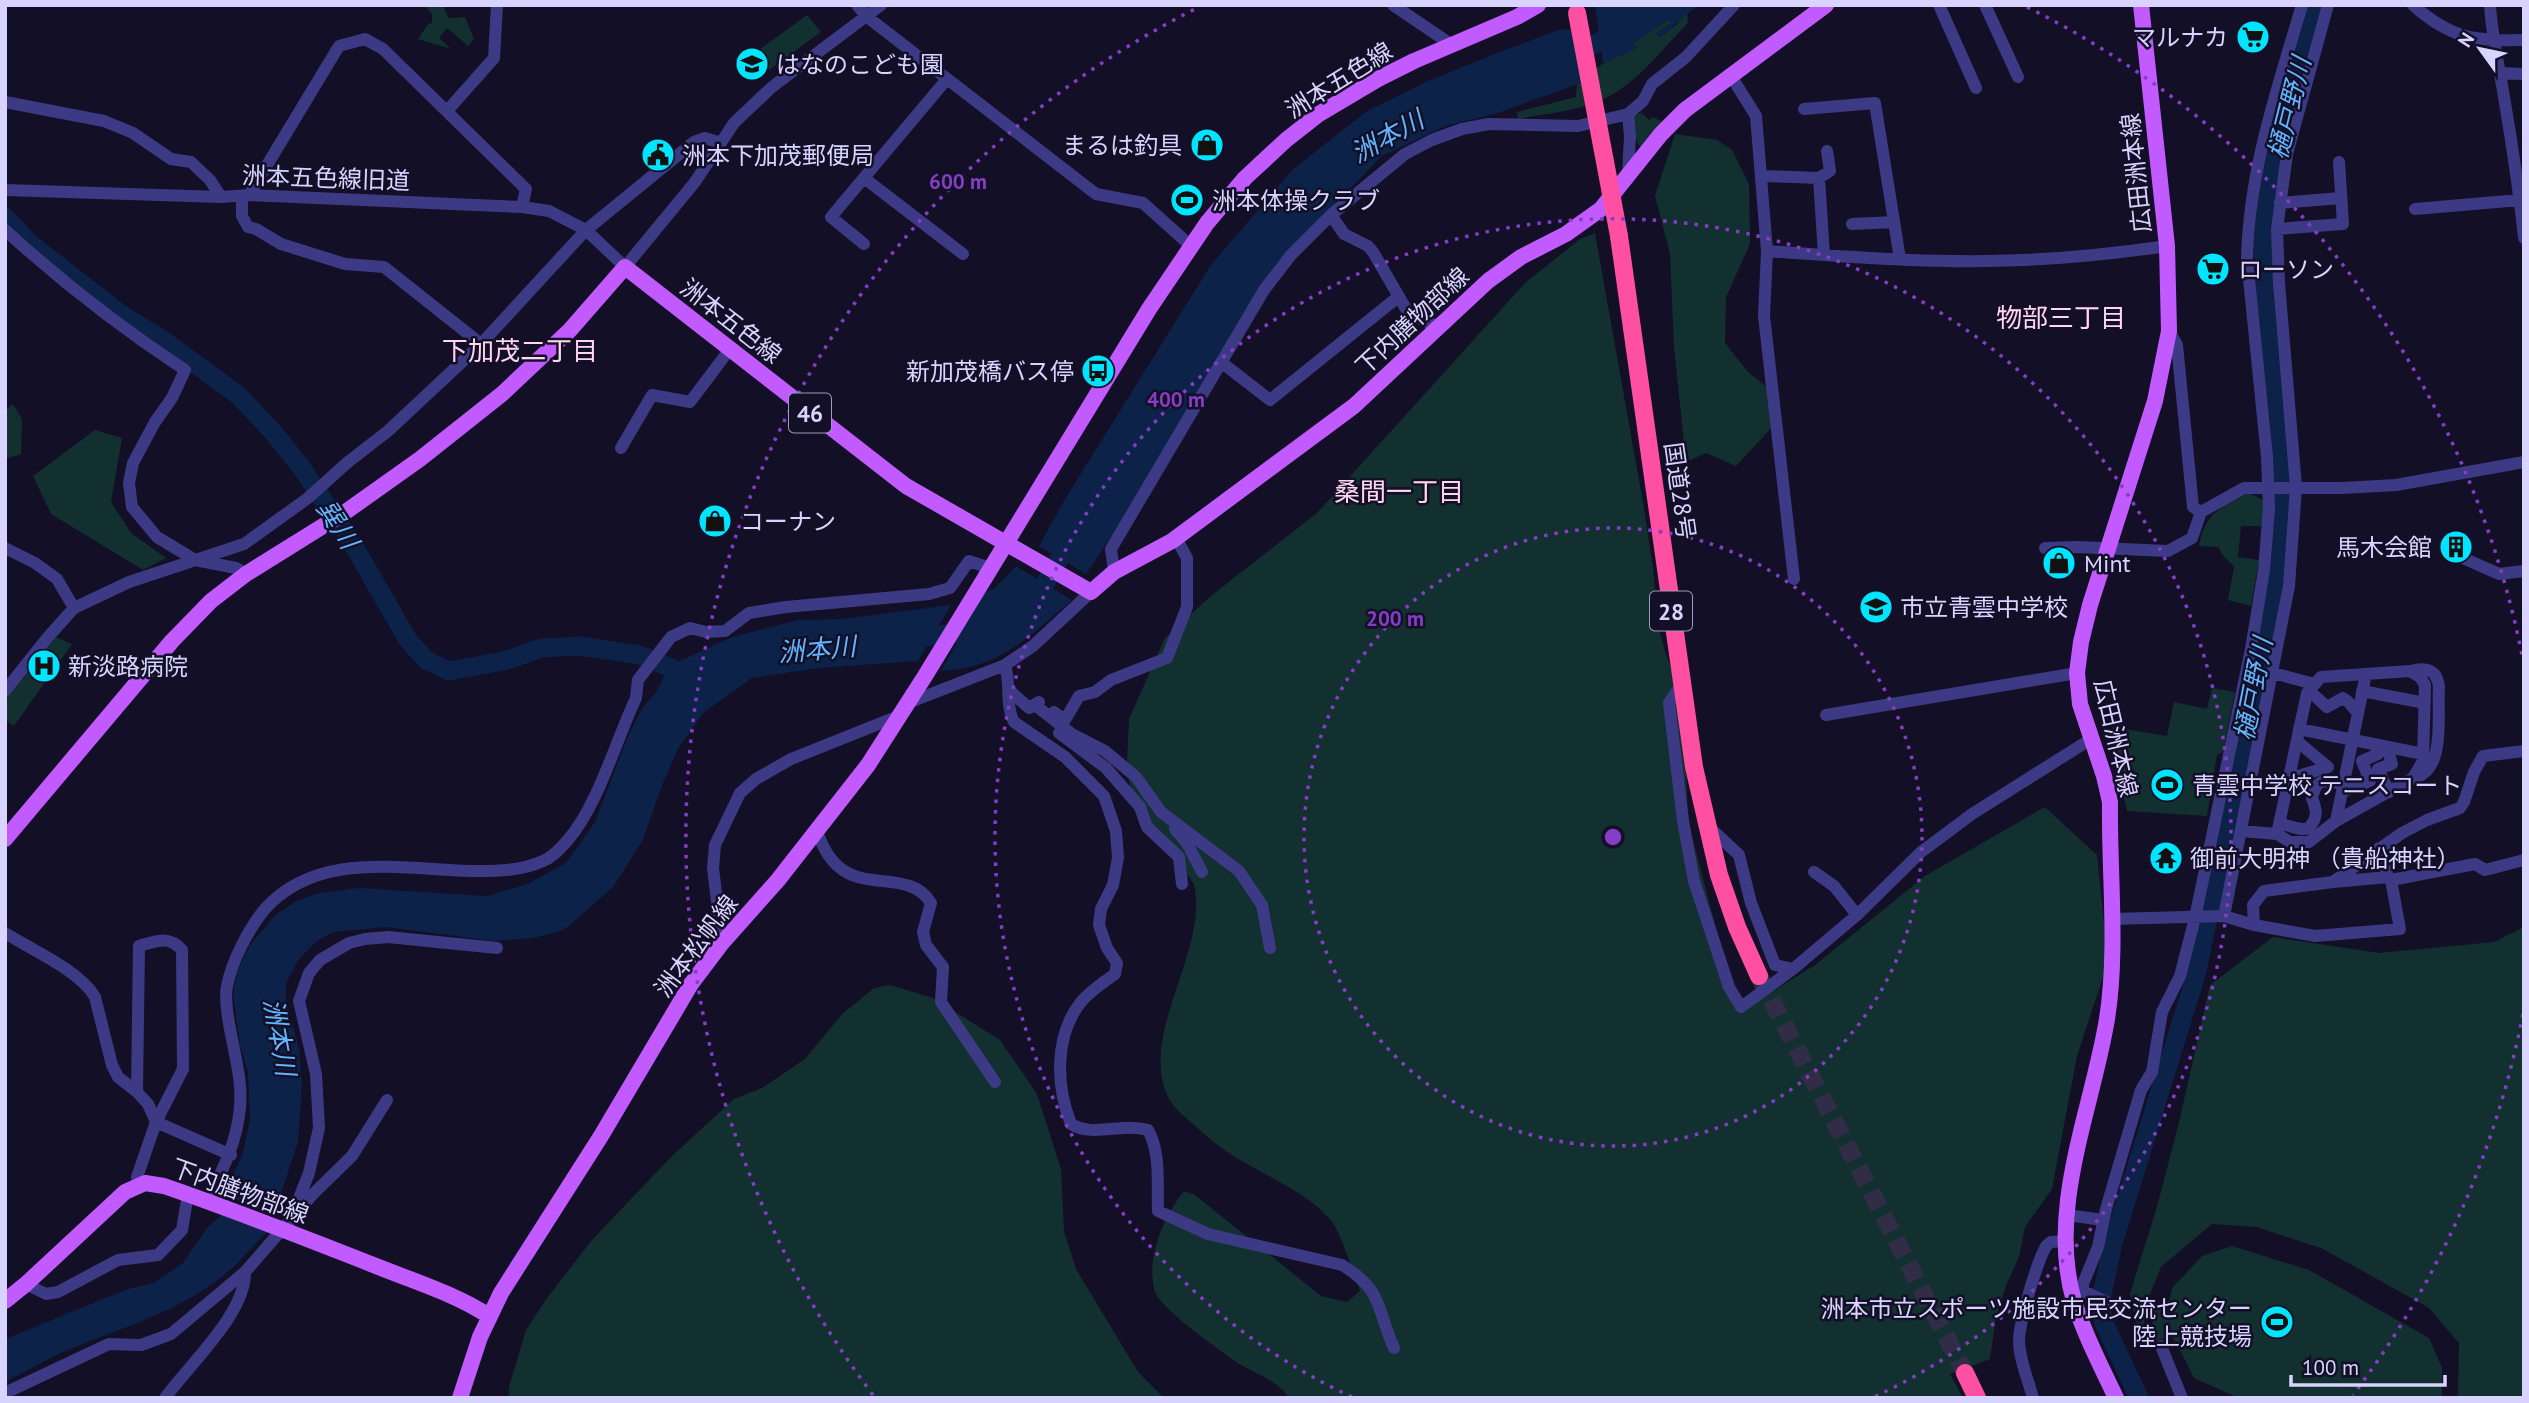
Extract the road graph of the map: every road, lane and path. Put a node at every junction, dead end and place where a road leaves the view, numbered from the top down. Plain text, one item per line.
1 (497, 5) edge
2 (857, 5) edge
3 (881, 5) edge
4 (1393, 5) edge
5 (1538, 5) edge
6 (1734, 5) edge
7 (1826, 5) edge
8 (1939, 5) edge
9 (1985, 5) edge
10 (2141, 5) edge
11 (2302, 5) edge
12 (2329, 5) edge
13 (2413, 5) edge
14 (2490, 5) edge
15 (1575, 9) edge
16 (866, 16) junction
17 (2492, 40) junction
18 (2524, 40) edge
19 (1452, 45) junction
20 (2500, 73) junction
21 (2524, 74) edge
22 (1731, 76) junction
23 (2018, 77) dead end
24 (947, 79) junction
25 (1976, 88) dead end
26 (5, 102) edge
27 (1804, 110) dead end
28 (447, 111) junction
29 (1628, 114) junction
30 (721, 143) junction
31 (1827, 151) dead end
32 (2339, 162) dead end
33 (1628, 175) junction
34 (1763, 176) junction
35 (864, 178) junction
36 (1819, 178) junction
37 (5, 190) edge
38 (245, 195) junction
39 (220, 197) junction
40 (2341, 198) junction
41 (2520, 200) junction
42 (2280, 203) junction
43 (522, 207) junction
44 (2415, 209) dead end
45 (1331, 215) junction
46 (1894, 222) junction
47 (1852, 224) dead end
48 (2277, 229) junction
49 (5, 230) edge
50 (586, 230) junction
51 (2524, 238) edge
52 (864, 244) dead end
53 (1191, 246) junction
54 (2167, 246) junction
55 (1767, 251) junction
56 (963, 254) dead end
57 (1824, 255) junction
58 (1900, 258) junction
59 (625, 267) junction
60 (1398, 297) junction
61 (1439, 327) junction
62 (2169, 331) junction
63 (481, 344) junction
64 (730, 349) junction
65 (1221, 362) junction
66 (621, 448) dead end
67 (2524, 462) edge
68 (2267, 488) junction
69 (2296, 488) junction
70 (2202, 512) junction
71 (1176, 538) junction
72 (1005, 543) junction
73 (5, 548) edge
74 (2045, 548) dead end
75 (2109, 548) junction
76 (2454, 554) dead end
77 (195, 560) junction
78 (990, 568) junction
79 (2524, 571) edge
80 (1114, 572) junction
81 (246, 574) junction
82 (1794, 579) dead end
83 (1087, 591) junction
84 (74, 608) junction
85 (1005, 665) junction
86 (2410, 671) junction
87 (2077, 673) junction
88 (2273, 673) junction
89 (2366, 674) junction
90 (1682, 683) junction
91 (2311, 688) junction
92 (1009, 690) junction
93 (5, 691) edge
94 (2362, 691) junction
95 (2425, 703) junction
96 (1032, 706) junction
97 (904, 709) junction
98 (2358, 712) junction
99 (1826, 715) dead end
100 (2298, 735) junction
101 (2091, 739) junction
102 (2352, 740) junction
103 (2381, 746) junction
104 (2524, 751) edge
105 (2423, 754) junction
106 (2288, 779) junction
107 (2411, 779) junction
108 (2343, 788) junction
109 (2389, 792) junction
110 (1161, 812) junction
111 (2336, 821) junction
112 (1706, 824) junction
113 (2278, 829) junction
114 (816, 830) junction
115 (2241, 831) junction
116 (5, 839) edge
117 (2379, 848) junction
118 (2524, 860) edge
119 (1235, 867) junction
120 (1202, 872) dead end
121 (1814, 872) dead end
122 (2389, 878) junction
123 (2333, 882) junction
124 (1182, 884) dead end
125 (1246, 898) dead end
126 (1857, 915) junction
127 (2224, 916) junction
128 (2195, 918) junction
129 (2111, 919) junction
130 (2254, 925) junction
131 (5, 933) edge
132 (722, 943) junction
133 (497, 948) dead end
134 (1270, 948) dead end
135 (1793, 969) junction
136 (1759, 976) tunnel mouth
137 (995, 1082) dead end
138 (137, 1092) junction
139 (387, 1100) dead end
140 (156, 1122) junction
141 (231, 1156) junction
142 (139, 1184) junction
143 (188, 1194) junction
144 (207, 1201) junction
145 (2067, 1215) junction
146 (2103, 1220) junction
147 (281, 1226) junction
148 (2065, 1241) junction
149 (245, 1272) junction
150 (26, 1284) junction
151 (5, 1301) edge
152 (2111, 1304) dead end
153 (489, 1316) junction
154 (2161, 1346) dead end
155 (1394, 1348) dead end
156 (1965, 1373) tunnel mouth
157 (5, 1393) edge
158 (165, 1398) edge
159 (460, 1398) edge
160 (1977, 1398) edge
161 (2033, 1398) edge
162 (2116, 1398) edge
163 (2182, 1398) edge

1 - 28 street
2 - 16 street
3 - 16 street
4 - 19 street
5 - 19 main road, 洲本五色線
6 - 29 street
7 - 22 main road, 下内膳物部線
8 - 25 street
9 - 23 street
10 - 54 main road, 広田洲本線
11 - 68 street
12 - 42 street
13 - 17 street
14 - 17 street
15 - 90 highway, 国道28号 / 28, bridge
16 - 24 street
16 - 30 street
17 - 18 street
17 - 20 street
19 - 53 main road, 洲本五色線
20 - 21 street
20 - 41 street
22 - 33 main road, 下内膳物部線
22 - 34 street
24 - 35 street
24 - 53 street
26 - 39 street
27 - 46 street
28 - 38 street
28 - 43 street
29 - 33 street
29 - 45 street
30 - 50 street
30 - 59 street
31 - 36 street
32 - 40 street
33 - 61 main road, 下内膳物部線
34 - 36 street
34 - 55 street
35 - 52 street
35 - 56 street
36 - 57 street
37 - 39 street, 洲本五色線旧道
38 - 39 street, 洲本五色線旧道
38 - 43 street, 洲本五色線旧道
38 - 63 street
40 - 42 street
40 - 48 street
41 - 44 street
41 - 51 street
42 - 48 street
43 - 50 street, 洲本五色線旧道
45 - 60 street
45 - 65 street
46 - 47 street
46 - 58 street
48 - 69 street
49 - 77 street
50 - 59 street, 洲本五色線旧道
50 - 63 street
53 - 72 main road, 洲本五色線
54 - 58 street
54 - 62 main road, 広田洲本線
55 - 57 street
55 - 82 street
57 - 58 street
59 - 64 main road, 洲本五色線 / 46
59 - 81 main road
60 - 61 street
60 - 65 street
61 - 71 main road, 下内膳物部線
62 - 70 street
62 - 75 main road, 広田洲本線
63 - 77 street
64 - 66 street
64 - 72 main road, 洲本五色線 / 46
65 - 80 street
67 - 69 street
68 - 69 street
68 - 70 street
68 - 128 street
69 - 88 street
70 - 75 street
71 - 80 main road, 下内膳物部線
71 - 96 street
72 - 78 main road, 洲本松帆線
72 - 83 main road
73 - 84 street
74 - 75 street
75 - 87 main road, 広田洲本線
76 - 79 street
77 - 81 street
77 - 84 street
78 - 97 main road, 洲本松帆線
78 - 141 street
80 - 83 main road, 下内膳物部線
81 - 116 main road
83 - 85 street
84 - 93 street
85 - 92 street
85 - 97 street
86 - 89 street
86 - 95 street
86 - 107 street
87 - 99 street
87 - 101 main road, 広田洲本線
88 - 91 street
88 - 115 street
89 - 91 street
89 - 94 street
90 - 112 highway, 国道28号 / 28
90 - 135 street
91 - 98 street
91 - 100 street
92 - 96 street
92 - 155 street
94 - 95 street
94 - 98 street
95 - 105 street
96 - 110 street
96 - 124 street
97 - 114 main road, 洲本松帆線
97 - 132 street
98 - 102 street
100 - 102 street
100 - 106 street
100 - 106 street
101 - 126 street
101 - 129 main road, 広田洲本線
102 - 103 street
102 - 108 street
103 - 105 street
103 - 108 street
103 - 109 street
104 - 117 street
105 - 107 street
106 - 113 street
107 - 109 street
108 - 111 street
108 - 113 street
109 - 111 street
110 - 119 street
110 - 120 street
111 - 113 street
112 - 135 street
112 - 136 highway, 国道28号 / 28
113 - 115 street
114 - 132 main road, 洲本松帆線
114 - 137 street
115 - 127 street
117 - 122 street
117 - 123 street
118 - 122 street
119 - 125 street
119 - 134 street
121 - 126 street
122 - 123 street
122 - 130 street
123 - 130 street
126 - 135 street
127 - 128 street
127 - 130 street
128 - 129 street
128 - 146 street
129 - 145 main road, 広田洲本線
131 - 138 street
132 - 153 main road, 洲本松帆線
133 - 147 street
138 - 140 street
138 - 140 street
139 - 147 street
140 - 141 street
140 - 142 street
141 - 144 street
142 - 143 main road, 下内膳物部線
142 - 150 main road, 下内膳物部線
143 - 144 main road, 下内膳物部線
143 - 150 street
144 - 147 main road, 下内膳物部線
145 - 146 street
145 - 148 main road, 広田洲本線
146 - 152 street
147 - 149 street
147 - 153 main road, 下内膳物部線
148 - 161 street
148 - 162 main road, 広田洲本線
149 - 157 street
149 - 158 street
150 - 151 main road, 下内膳物部線
153 - 159 main road, 洲本松帆線
154 - 163 street
156 - 160 highway

